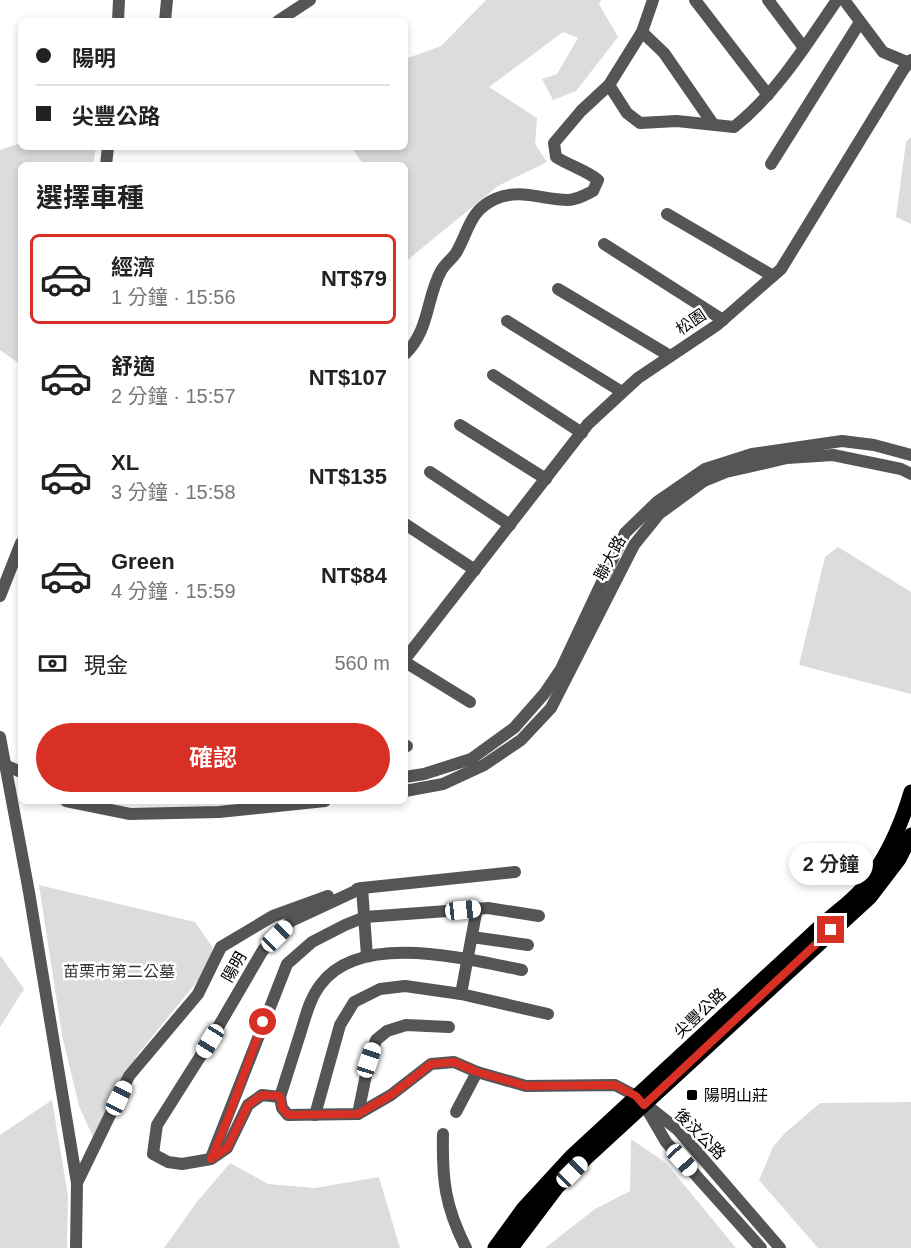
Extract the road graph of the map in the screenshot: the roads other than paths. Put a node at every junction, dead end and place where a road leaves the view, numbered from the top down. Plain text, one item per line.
1 (119, 0) edge
2 (167, 0) edge
3 (310, 0) edge
4 (653, 0) edge
5 (695, 0) edge
6 (768, 0) edge
7 (837, 0) edge
8 (844, 0) edge
9 (118, 18) edge
10 (165, 18) edge
11 (283, 18) edge
12 (860, 22) junction
13 (642, 32) junction
14 (804, 48) junction
15 (910, 62) edge
16 (609, 85) junction
17 (768, 94) junction
18 (713, 124) junction
19 (771, 164) dead end
20 (667, 214) dead end
21 (604, 244) dead end
22 (773, 276) junction
23 (558, 289) dead end
24 (723, 320) junction
25 (507, 321) dead end
26 (408, 350) edge
27 (670, 356) junction
28 (493, 375) dead end
29 (622, 392) junction
30 (460, 425) dead end
31 (582, 433) junction
32 (911, 455) edge
33 (430, 472) dead end
34 (911, 474) edge
35 (546, 479) junction
36 (510, 525) junction
37 (408, 526) edge
38 (18, 551) edge
39 (475, 570) junction
40 (0, 596) edge
41 (408, 657) edge
42 (408, 663) edge
43 (470, 702) dead end
44 (0, 737) edge
45 (0, 763) edge
46 (18, 771) edge
47 (408, 777) edge
48 (0, 780) edge
49 (18, 787) edge
50 (408, 791) edge
51 (911, 792) edge
52 (81, 804) edge
53 (285, 804) edge
54 (911, 835) edge
55 (514, 872) dead end
56 (362, 888) junction
57 (477, 908) junction
58 (539, 915) dead end
59 (365, 917) junction
60 (472, 937) junction
61 (528, 945) dead end
62 (367, 956) junction
63 (468, 960) junction
64 (522, 970) dead end
65 (462, 994) junction
66 (548, 1014) dead end
67 (449, 1027) dead end
68 (477, 1072) junction
69 (280, 1096) junction
70 (640, 1101) junction
71 (456, 1112) dead end
72 (358, 1114) junction
73 (315, 1115) junction
74 (443, 1134) dead end
75 (211, 1159) junction
76 (77, 1183) junction
77 (76, 1248) edge
78 (466, 1248) edge
79 (495, 1248) edge
80 (511, 1248) edge
81 (761, 1248) edge
82 (780, 1248) edge

1 - 9 street
2 - 10 street
3 - 11 street
4 - 13 street
5 - 17 street
6 - 14 street
7 - 14 street
8 - 12 street, 松園
12 - 15 street, 松園
12 - 19 street
13 - 16 street
13 - 18 street
14 - 17 street
15 - 22 street, 松園
16 - 18 street
16 - 26 street
17 - 18 street
20 - 22 street
21 - 24 street
22 - 24 street, 松園
23 - 27 street
24 - 27 street, 松園
25 - 29 street
27 - 29 street, 松園
28 - 31 street
29 - 31 street, 松園
30 - 35 street
31 - 35 street, 松園
32 - 47 street, 聯大路
33 - 36 street
34 - 50 street, 聯大路
35 - 36 street, 松園
36 - 39 street, 松園
37 - 39 street
38 - 40 street
39 - 41 street, 松園
42 - 43 street
44 - 76 street
45 - 46 street
48 - 49 street
51 - 70 main road, 尖豐公路
52 - 53 street
54 - 70 main road, 尖豐公路
55 - 56 street, 陽明
56 - 59 street
56 - 75 street, 陽明
56 - 76 street
57 - 58 street
57 - 59 street
57 - 60 street
59 - 62 street
59 - 75 street
60 - 61 street
60 - 63 street
62 - 63 street
62 - 69 street
63 - 64 street
63 - 65 street
65 - 66 street
65 - 73 street
67 - 72 street
68 - 70 street
68 - 71 street
68 - 72 street
69 - 73 street
69 - 75 street
70 - 79 main road, 尖豐公路
70 - 80 main road, 尖豐公路
70 - 81 street, 後汶公路
70 - 82 street, 後汶公路
72 - 73 street
74 - 78 street
76 - 77 street

